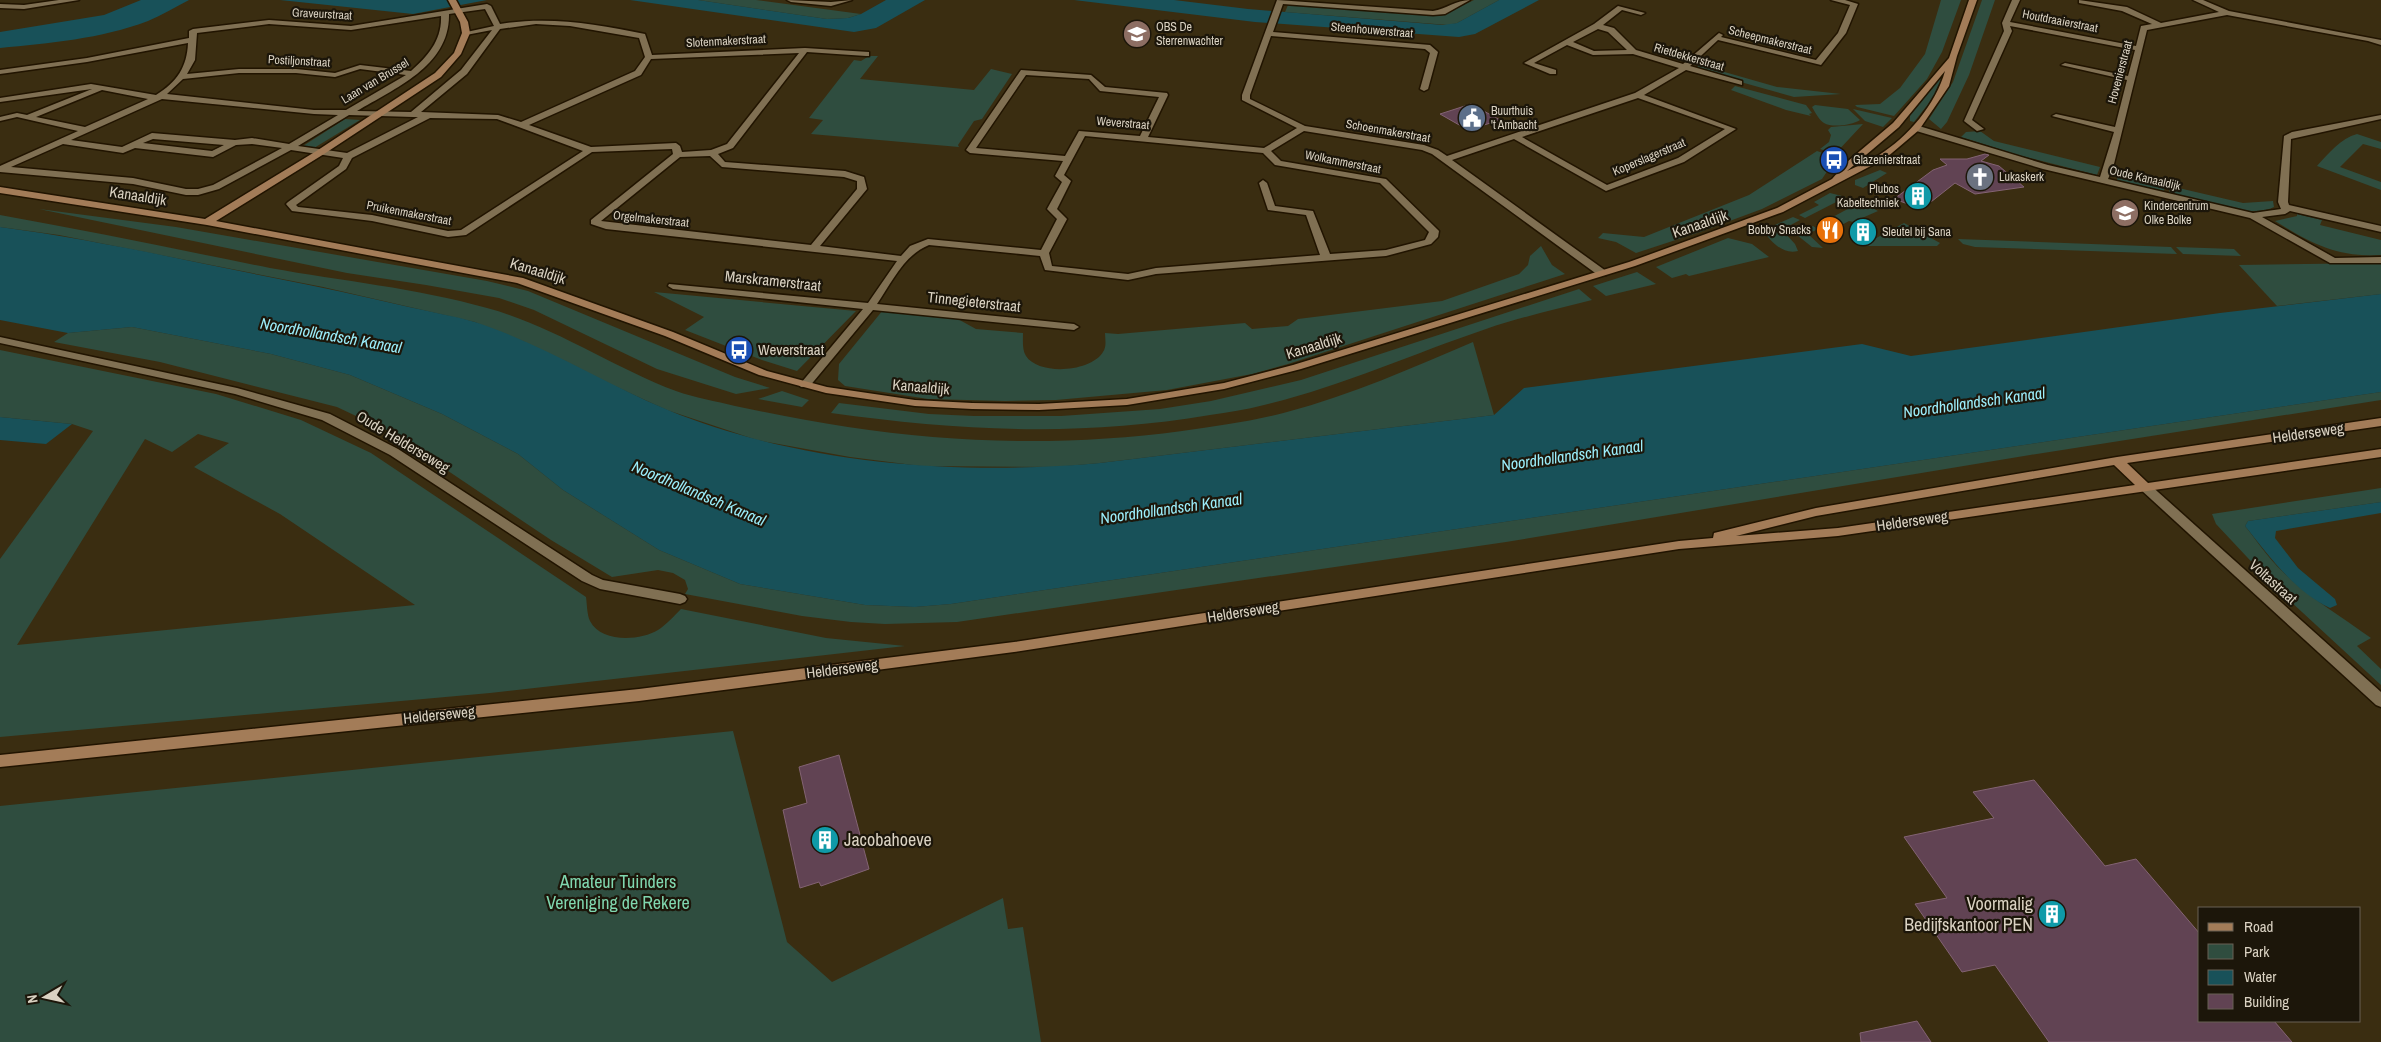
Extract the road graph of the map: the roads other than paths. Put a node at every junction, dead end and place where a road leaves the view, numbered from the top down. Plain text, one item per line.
1 (75, 0) edge
2 (791, 0) edge
3 (848, 0) edge
4 (1466, 0) edge
5 (1834, 0) edge
6 (1973, 0) edge
7 (2016, 0) edge
8 (2197, 0) edge
9 (2082, 1) dead end
10 (1279, 4) edge
11 (0, 6) edge
12 (455, 6) edge
13 (2227, 12) junction
14 (1641, 13) dead end
15 (445, 14) junction
16 (2006, 23) junction
17 (2160, 25) junction
18 (1597, 26) junction
19 (498, 27) junction
20 (1270, 30) junction
21 (466, 33) junction
22 (192, 40) junction
23 (2381, 43) edge
24 (1568, 44) junction
25 (2140, 49) junction
26 (805, 50) junction
27 (1633, 52) junction
28 (866, 54) dead end
29 (1953, 56) junction
30 (650, 57) junction
31 (2065, 65) dead end
32 (1684, 68) junction
33 (0, 72) edge
34 (1553, 72) dead end
35 (413, 74) junction
36 (181, 77) junction
37 (2132, 79) junction
38 (1739, 83) dead end
39 (101, 88) junction
40 (1424, 89) dead end
41 (1638, 95) junction
42 (160, 97) junction
43 (0, 100) edge
44 (344, 114) junction
45 (379, 115) junction
46 (413, 115) junction
47 (429, 116) junction
48 (2056, 116) dead end
49 (28, 117) junction
50 (2381, 117) edge
51 (0, 119) edge
52 (1898, 123) junction
53 (522, 125) junction
54 (1303, 128) junction
55 (1916, 128) junction
56 (1980, 129) dead end
57 (87, 130) junction
58 (2117, 130) junction
59 (1515, 136) junction
60 (1143, 139) junction
61 (62, 141) junction
62 (235, 143) junction
63 (135, 145) junction
64 (290, 147) junction
65 (590, 150) junction
66 (1266, 151) junction
67 (321, 152) junction
68 (712, 153) junction
69 (678, 155) junction
70 (348, 156) junction
71 (1068, 159) junction
72 (1447, 159) junction
73 (0, 168) edge
74 (2103, 181) junction
75 (1263, 183) dead end
76 (1831, 184) junction
77 (0, 190) edge
78 (2286, 208) junction
79 (2253, 216) junction
80 (207, 222) junction
81 (2381, 229) edge
82 (813, 248) junction
83 (1044, 253) junction
84 (1326, 257) junction
85 (903, 259) junction
86 (2381, 260) edge
87 (1602, 273) junction
88 (673, 286) dead end
89 (870, 307) junction
90 (1074, 327) dead end
91 (0, 340) edge
92 (806, 385) junction
93 (2381, 422) edge
94 (2381, 452) edge
95 (2117, 461) junction
96 (2144, 486) junction
97 (1679, 545) junction
98 (680, 599) dead end
99 (2381, 701) edge
100 (0, 761) edge

1 - 11 street
2 - 3 street
4 - 10 street
5 - 32 street, Scheepmakerstraat
6 - 29 street, Kanaaldijk
7 - 16 street
8 - 13 street
9 - 17 street, Houtdraaierstraat
10 - 20 street
12 - 15 street, Graveurstraat
12 - 19 street
12 - 21 street
13 - 17 street, Hovenierstraat
13 - 23 street, Hovenierstraat
14 - 18 street
15 - 22 street, Graveurstraat
15 - 35 street, Laan van Brussel
16 - 25 street, Houtdraaierstraat
16 - 56 street, Houtdraaierstraat
17 - 25 street, Hovenierstraat
18 - 24 street
18 - 27 street, Rietdekkerstraat
19 - 21 street
19 - 30 street
19 - 46 street
20 - 40 street, Steenhouwerstraat
20 - 54 street, Schoenmakerstraat
21 - 45 street, Laan van Brussel
22 - 33 street, Graveurstraat
22 - 36 street
24 - 27 street, Rietdekkerstraat
24 - 34 street
25 - 37 street, Hovenierstraat
26 - 28 street, Slotenmakerstraat
26 - 30 street, Slotenmakerstraat
26 - 68 street
27 - 32 street, Rietdekkerstraat
29 - 52 street, Kanaaldijk
29 - 55 street, Kanaaldijk
30 - 53 street
31 - 37 street
32 - 38 street, Rietdekkerstraat
32 - 41 street
35 - 36 street, Postiljonstraat
35 - 44 street, Laan van Brussel
36 - 42 street
37 - 58 street, Hovenierstraat
39 - 42 street
39 - 43 street
39 - 49 street
41 - 59 street
41 - 59 street, Koperslagerstraat
42 - 44 street
42 - 57 street
44 - 45 street
44 - 64 street, Laan van Brussel
45 - 46 street, Pruikenmakerstraat
45 - 67 street, Laan van Brussel
46 - 47 street, Pruikenmakerstraat
47 - 53 street, Pruikenmakerstraat
47 - 70 street
48 - 58 street
49 - 51 street
49 - 57 street
50 - 78 street
52 - 55 street, Oude Kanaaldijk
52 - 76 street, Kanaaldijk
53 - 65 street, Pruikenmakerstraat
54 - 66 street
54 - 72 street, Schoenmakerstraat
55 - 74 street, Oude Kanaaldijk
55 - 76 street, Kanaaldijk
57 - 61 street
58 - 74 street, Hovenierstraat
59 - 72 street
60 - 66 street, Weverstraat
60 - 71 street, Weverstraat
60 - 71 street
61 - 63 street
61 - 73 street
62 - 63 street
62 - 63 street
62 - 64 street
64 - 67 street
64 - 73 street, Laan van Brussel
65 - 69 street, Pruikenmakerstraat
65 - 70 street, Pruikenmakerstraat
66 - 84 street, Wolkammerstraat
67 - 70 street
67 - 80 street, Laan van Brussel
68 - 69 street
68 - 82 street
69 - 82 street, Orgelmakerstraat
71 - 83 street, Weverstraat
72 - 87 street, Schoenmakerstraat
74 - 79 street, Oude Kanaaldijk
75 - 84 street
76 - 87 street, Kanaaldijk
77 - 80 street, Kanaaldijk
78 - 79 street
78 - 81 street
79 - 86 street, Oude Kanaaldijk
80 - 92 street, Kanaaldijk
82 - 85 street, Orgelmakerstraat
83 - 84 street, Wolkammerstraat
83 - 85 street
85 - 89 street
87 - 92 street, Kanaaldijk
88 - 89 street, Marskramerstraat
89 - 90 street, Tinnegieterstraat
89 - 92 street
91 - 98 street, Oude Helderseweg
93 - 95 street, Helderseweg
94 - 96 street, Helderseweg
95 - 96 street
95 - 97 street, Helderseweg
96 - 97 street, Helderseweg
96 - 99 street, Voltastraat
97 - 100 street, Helderseweg

